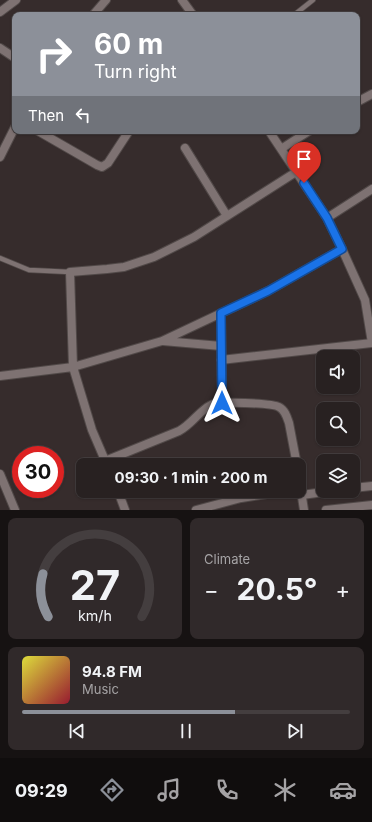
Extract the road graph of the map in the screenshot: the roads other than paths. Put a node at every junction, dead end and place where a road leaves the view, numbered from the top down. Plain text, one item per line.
1 (16, 0) edge
2 (106, 0) edge
3 (182, 0) edge
4 (313, 0) edge
5 (0, 12) edge
6 (96, 12) edge
7 (191, 12) edge
8 (298, 12) edge
9 (0, 48) edge
10 (12, 56) edge
11 (372, 94) edge
12 (360, 100) edge
13 (12, 133) edge
14 (43, 134) edge
15 (127, 134) edge
16 (271, 134) edge
17 (304, 134) edge
18 (185, 148) dead end
19 (280, 149) junction
20 (0, 157) edge
21 (296, 172) junction
22 (372, 189) edge
23 (227, 216) junction
24 (327, 218) junction
25 (342, 249) junction
26 (0, 258) edge
27 (70, 272) junction
28 (368, 298) edge
29 (221, 313) junction
30 (162, 341) junction
31 (372, 343) edge
32 (221, 346) junction
33 (222, 360) junction
34 (73, 367) junction
35 (0, 376) edge
36 (222, 403) junction
37 (104, 458) edge
38 (117, 458) edge
39 (296, 458) edge
40 (0, 474) edge
41 (372, 486) edge
42 (360, 487) edge
43 (121, 498) edge
44 (240, 498) edge
45 (302, 498) edge
46 (372, 505) edge
47 (16, 510) edge
48 (125, 510) edge
49 (196, 510) edge
50 (304, 510) edge
51 (326, 510) edge

1 - 5 street
2 - 6 street
3 - 7 street
4 - 8 lane
9 - 10 street
11 - 12 street
13 - 20 street
14 - 15 street
16 - 19 street
17 - 19 street
18 - 23 street
19 - 21 street
21 - 23 street
21 - 24 street
22 - 24 street
23 - 27 street
24 - 25 street
25 - 28 street
25 - 29 street
26 - 27 lane
27 - 34 street
28 - 31 street
29 - 30 street
29 - 32 street
30 - 32 street
30 - 34 street
31 - 33 street
32 - 33 street
33 - 36 street
34 - 35 street
34 - 37 street
36 - 38 street
36 - 39 street
40 - 47 street
41 - 42 street
43 - 48 street
44 - 49 street
45 - 50 street
46 - 51 street

